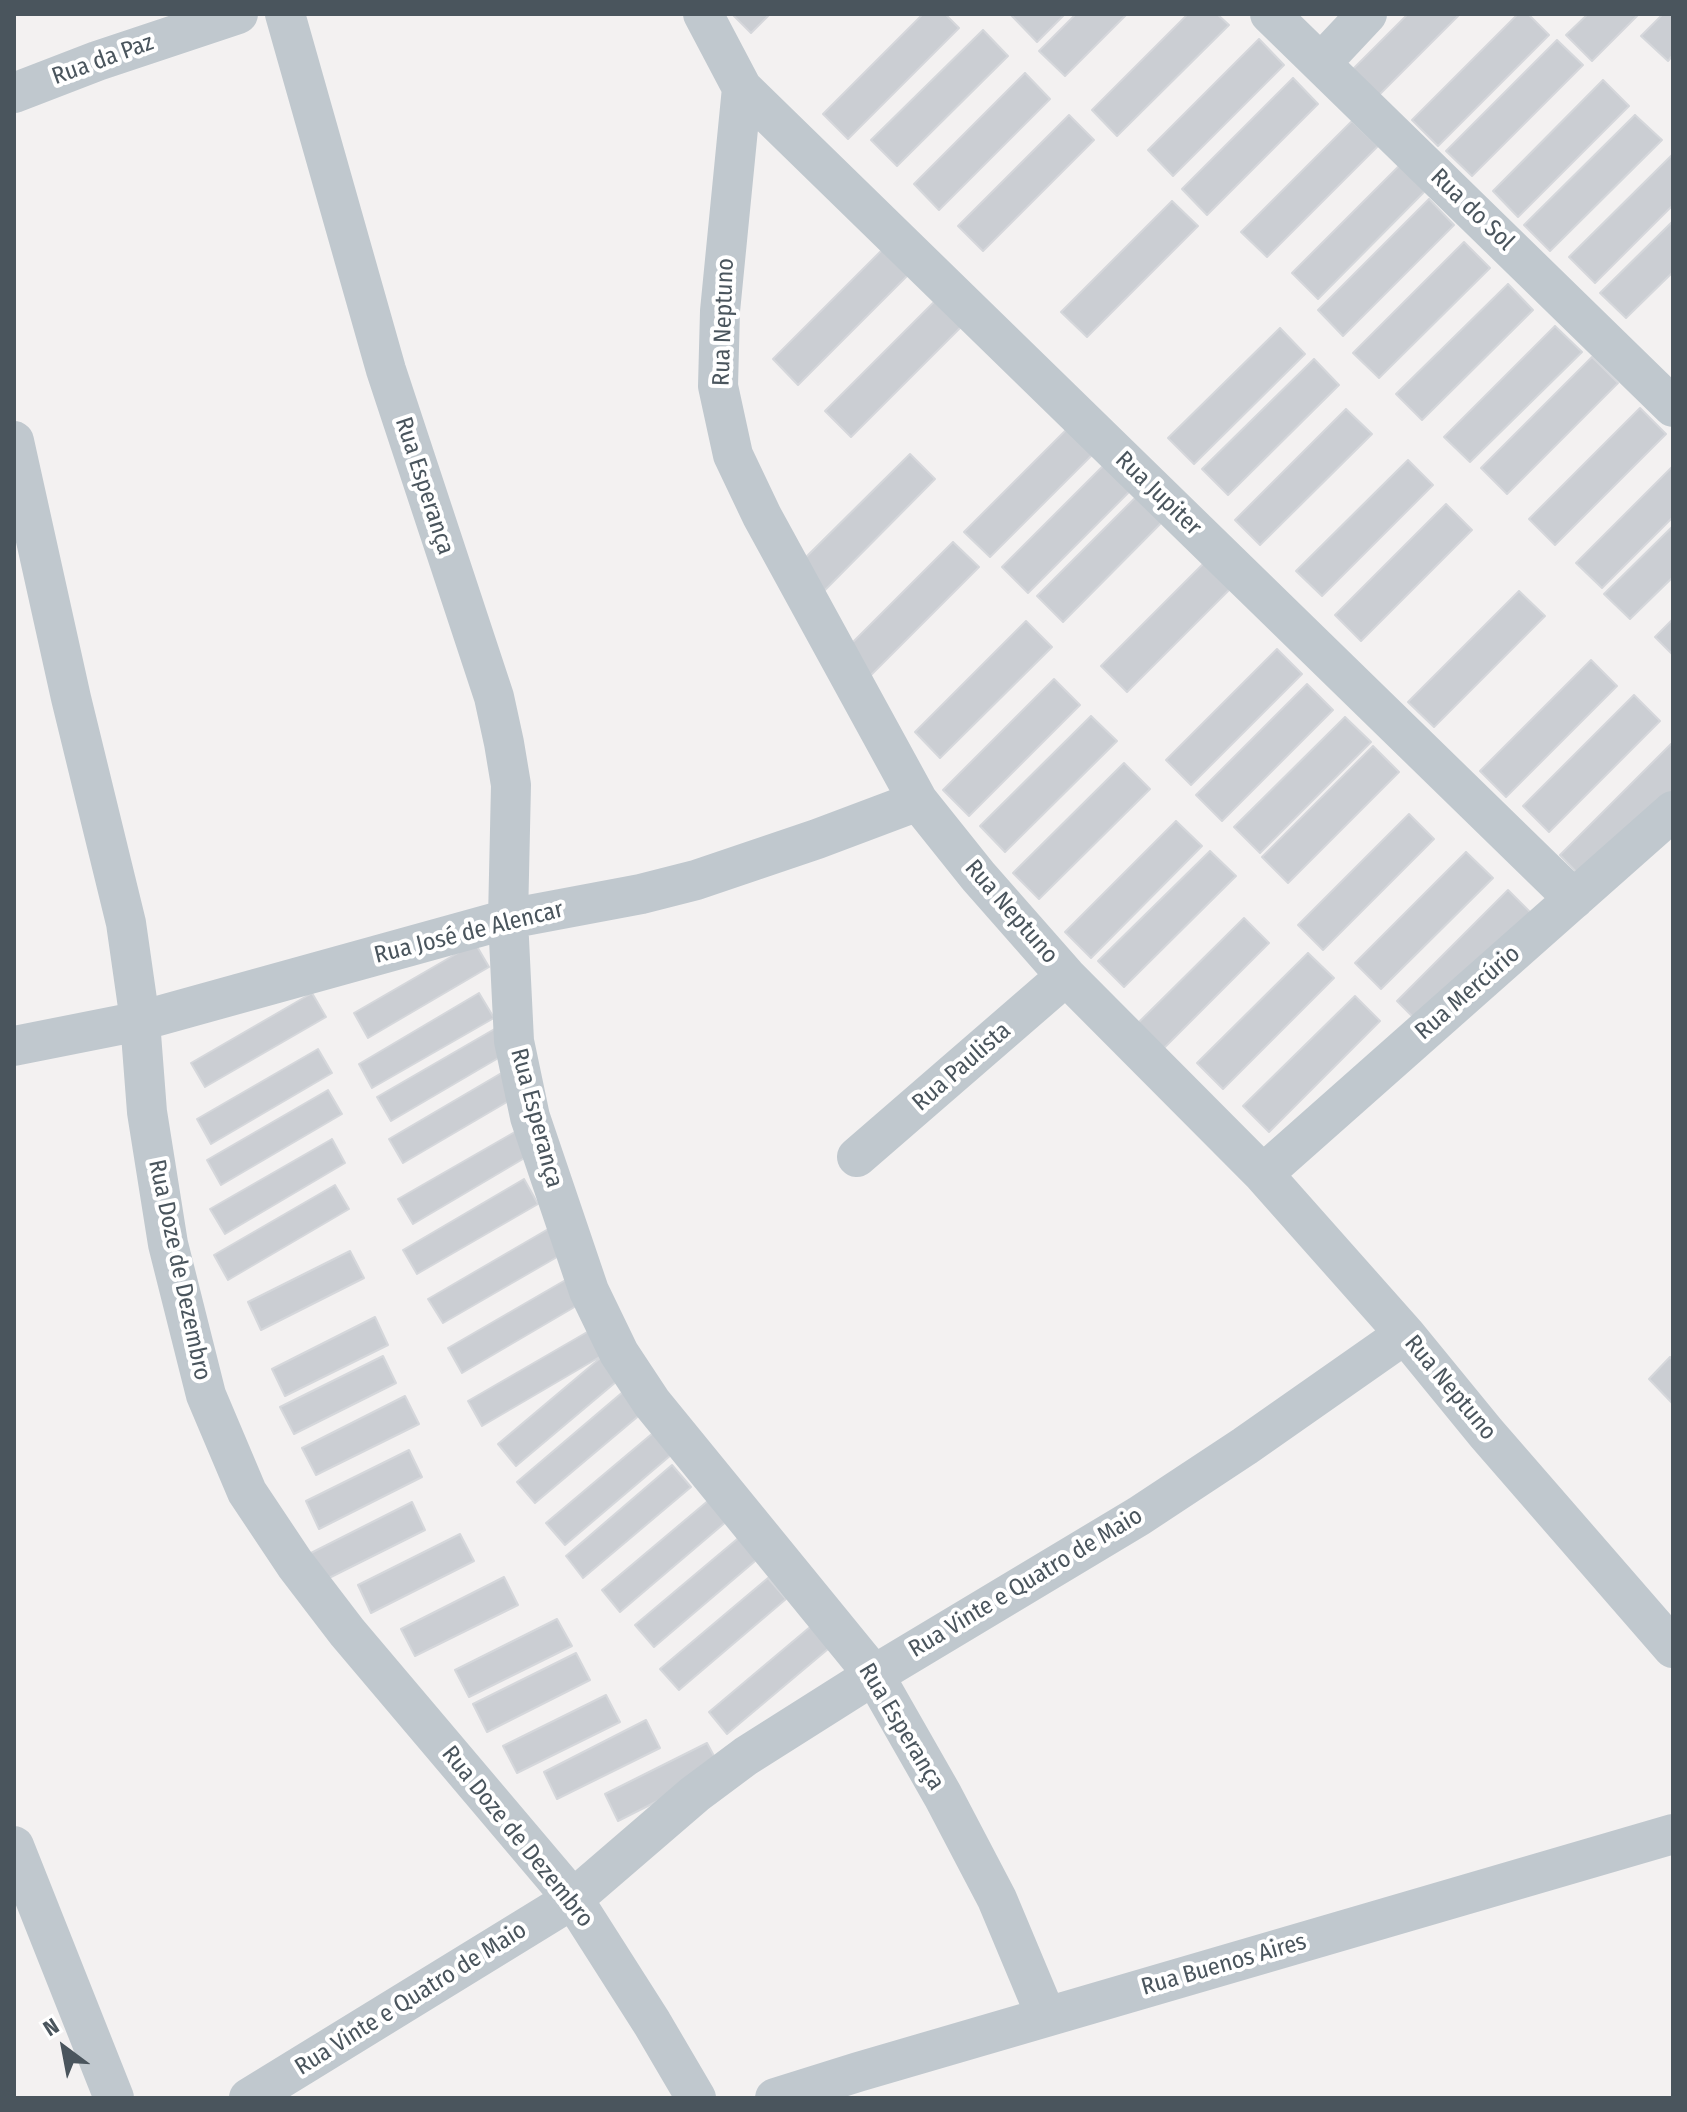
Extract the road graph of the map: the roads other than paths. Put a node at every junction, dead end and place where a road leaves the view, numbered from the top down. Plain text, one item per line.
1 (238, 14) edge
2 (285, 14) edge
3 (703, 14) edge
4 (1270, 14) edge
5 (1367, 14) edge
6 (1321, 63) junction
7 (742, 88) junction
8 (14, 93) edge
9 (1673, 407) edge
10 (14, 441) edge
11 (918, 801) junction
12 (1673, 811) edge
13 (1574, 899) junction
14 (508, 919) junction
15 (1066, 976) junction
16 (140, 1021) junction
17 (14, 1046) edge
18 (857, 1157) dead end
19 (1263, 1174) junction
20 (1405, 1334) junction
21 (1673, 1648) edge
22 (874, 1675) junction
23 (1673, 1834) edge
24 (14, 1846) edge
25 (573, 1899) junction
26 (1046, 2016) junction
27 (114, 2098) edge
28 (249, 2098) edge
29 (696, 2098) edge
30 (775, 2098) edge

1 - 8 street, Rua da Paz
2 - 14 street, Rua Esperança
3 - 7 street
4 - 6 street, Rua do Sol
5 - 6 street
6 - 9 street, Rua do Sol
7 - 11 street, Rua Neptuno
7 - 13 street, Rua Jupiter
10 - 16 street, Rua Doze de Dezembro
11 - 14 street, Rua José de Alencar
11 - 15 street, Rua Neptuno
12 - 13 street, Rua Mercúrio
13 - 19 street, Rua Mercúrio
14 - 16 street, Rua José de Alencar
14 - 22 street, Rua Esperança
15 - 18 street, Rua Paulista
15 - 19 street, Rua Neptuno
16 - 17 street, Rua José de Alencar
16 - 25 street, Rua Doze de Dezembro
19 - 20 street, Rua Neptuno
20 - 21 street, Rua Neptuno
20 - 22 street, Rua Vinte e Quatro de Maio
22 - 25 street, Rua Vinte e Quatro de Maio
22 - 26 street, Rua Esperança
23 - 26 street, Rua Buenos Aires
24 - 27 street
25 - 28 street, Rua Vinte e Quatro de Maio
25 - 29 street, Rua Doze de Dezembro
26 - 30 street, Rua Buenos Aires

